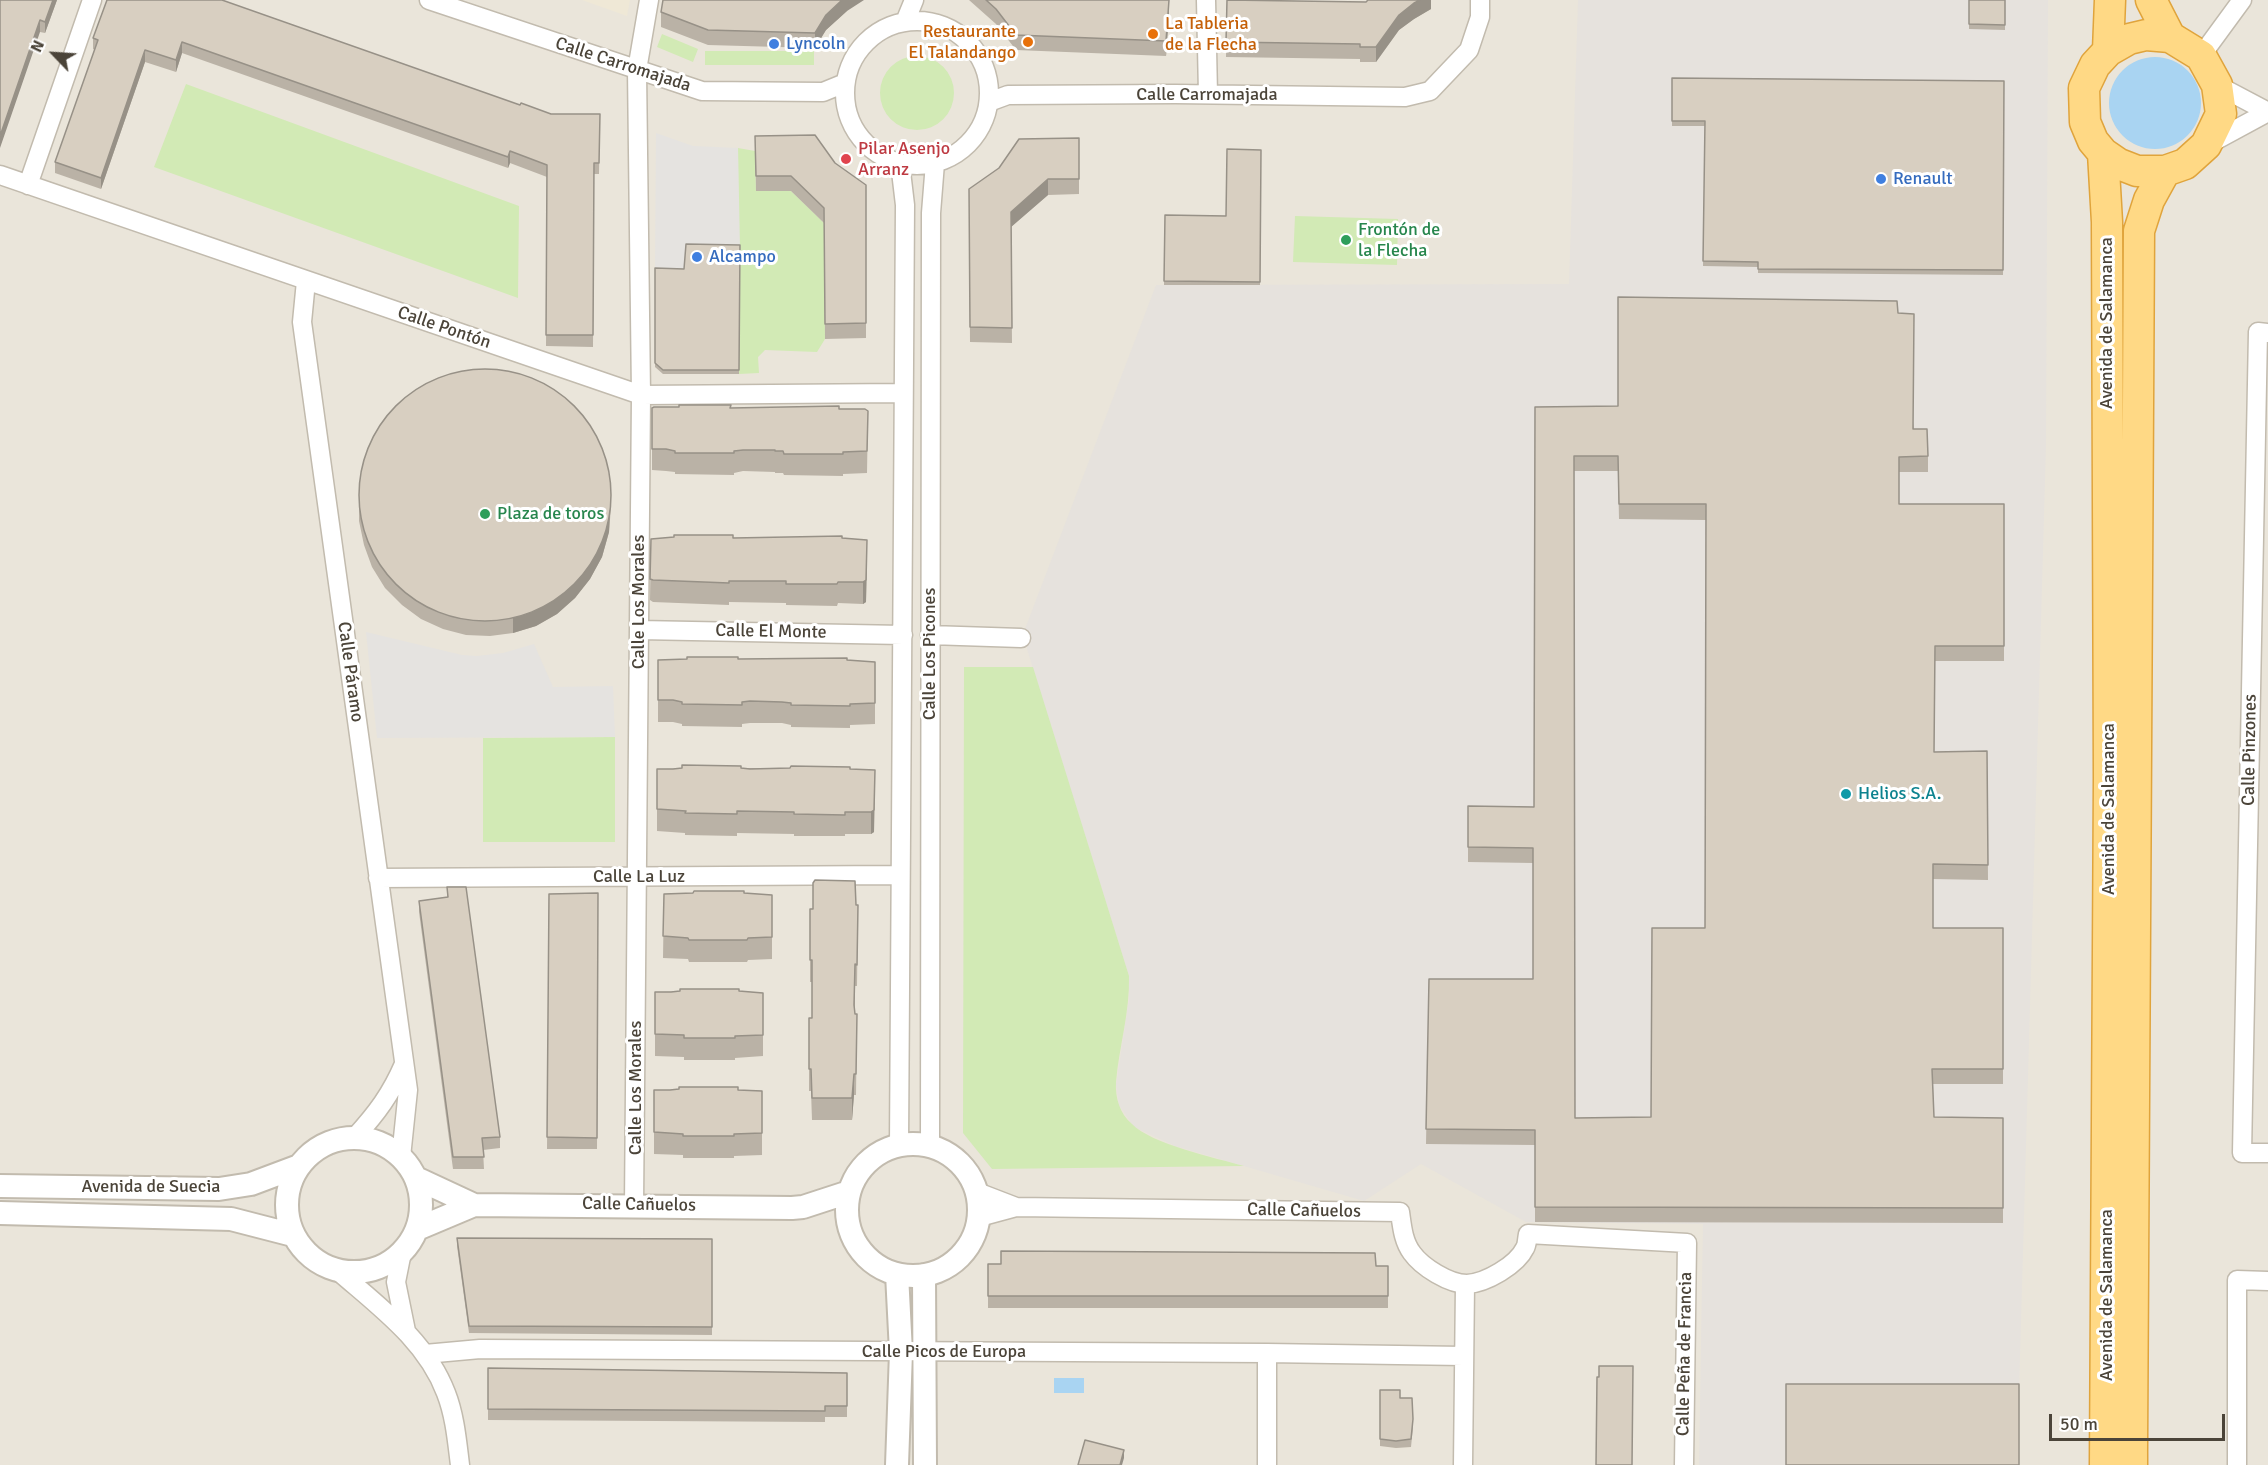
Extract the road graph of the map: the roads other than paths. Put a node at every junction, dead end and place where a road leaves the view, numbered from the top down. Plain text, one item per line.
1 (92, 0) edge
2 (429, 0) edge
3 (649, 0) edge
4 (915, 0) edge
5 (1206, 0) edge
6 (2110, 0) edge
7 (2151, 0) edge
8 (2242, 0) edge
9 (1480, 9) edge
10 (924, 21) junction
11 (905, 22) junction
12 (2170, 38) junction
13 (2108, 51) junction
14 (2201, 56) junction
15 (637, 70) junction
16 (845, 83) junction
17 (989, 83) junction
18 (2217, 85) junction
19 (823, 92) junction
20 (1208, 94) junction
21 (1008, 95) junction
22 (845, 102) junction
23 (989, 102) junction
24 (2268, 112) edge
25 (2206, 145) junction
26 (2103, 153) junction
27 (900, 163) junction
28 (935, 163) junction
29 (2165, 171) junction
30 (0, 174) edge
31 (28, 184) junction
32 (306, 281) junction
33 (2268, 333) edge
34 (903, 393) junction
35 (641, 395) junction
36 (639, 630) junction
37 (903, 635) junction
38 (930, 635) junction
39 (1021, 638) dead end
40 (899, 875) junction
41 (638, 877) junction
42 (378, 878) junction
43 (405, 1062) junction
44 (355, 1137) junction
45 (899, 1145) junction
46 (930, 1146) junction
47 (2268, 1154) edge
48 (401, 1157) junction
49 (299, 1166) junction
50 (416, 1178) junction
51 (0, 1186) edge
52 (849, 1192) junction
53 (977, 1192) junction
54 (474, 1205) junction
55 (634, 1205) junction
56 (803, 1207) junction
57 (1016, 1207) junction
58 (0, 1213) edge
59 (979, 1217) junction
60 (848, 1222) junction
61 (417, 1229) junction
62 (293, 1235) junction
63 (402, 1251) junction
64 (337, 1270) junction
65 (897, 1274) junction
66 (924, 1275) junction
67 (2268, 1281) edge
68 (1465, 1284) junction
69 (406, 1331) junction
70 (901, 1352) junction
71 (925, 1353) junction
72 (1268, 1353) junction
73 (425, 1354) junction
74 (1463, 1356) junction
75 (460, 1465) edge
76 (897, 1465) edge
77 (925, 1465) edge
78 (1267, 1465) edge
79 (1464, 1465) edge
80 (1684, 1465) edge
81 (2105, 1465) edge
82 (2132, 1465) edge
83 (2237, 1465) edge

1 - 31 street
2 - 15 street, Calle Carromajada
3 - 15 street, Calle Los Morales
4 - 10 street
4 - 11 street
5 - 20 street
6 - 13 highway
7 - 12 highway
8 - 14 street
9 - 20 street, Calle Carromajada
10 - 11 street
10 - 17 street
11 - 16 street
12 - 13 highway
12 - 14 highway
13 - 26 highway
14 - 18 highway
15 - 19 street, Calle Carromajada
15 - 35 street, Calle Los Morales
16 - 19 street, Calle Carromajada
16 - 22 street
17 - 21 street
17 - 23 street
18 - 24 street
18 - 25 highway
19 - 22 street, Calle Carromajada
20 - 21 street, Calle Carromajada
21 - 23 street, Calle Carromajada
22 - 27 street
23 - 28 street
24 - 25 street
25 - 29 highway
26 - 29 highway
26 - 81 highway, Avenida de Salamanca
27 - 28 street
27 - 34 street, Calle Los Picones
28 - 38 street, Calle Los Picones
29 - 82 highway, Avenida de Salamanca
30 - 31 street, Calle Pontón
31 - 32 street, Calle Pontón
32 - 35 street, Calle Pontón
32 - 42 street, Calle Páramo
33 - 47 street, Calle Pinzones
34 - 35 street, Calle Pontón
34 - 37 street, Calle Los Picones
35 - 36 street, Calle Los Morales
36 - 37 street, Calle El Monte
36 - 41 street, Calle Los Morales
37 - 40 street, Calle Los Picones
38 - 39 street
38 - 46 street, Calle Los Picones
40 - 41 street, Calle La Luz
40 - 45 street, Calle Los Picones
41 - 42 street, Calle La Luz
41 - 55 street, Calle Los Morales
42 - 43 street, Calle Páramo
43 - 44 street
43 - 48 street, Calle Páramo
44 - 48 street
44 - 49 street
45 - 46 street
45 - 52 street
46 - 53 street
48 - 50 street
49 - 51 street, Avenida de Suecia
49 - 62 street
50 - 54 street, Calle Cañuelos
50 - 61 street
52 - 56 street, Calle Cañuelos
52 - 60 street
53 - 57 street, Calle Cañuelos
53 - 59 street
54 - 55 street, Calle Cañuelos
54 - 61 street, Calle Cañuelos
55 - 56 street, Calle Cañuelos
56 - 60 street, Calle Cañuelos
57 - 59 street, Calle Cañuelos
57 - 68 street, Calle Cañuelos
58 - 62 street, Avenida de Suecia
59 - 66 street
60 - 65 street
61 - 63 street
62 - 64 street
63 - 64 street
63 - 69 street
64 - 69 street
65 - 66 street
65 - 70 street
66 - 71 street
67 - 83 street
68 - 74 street
68 - 80 street, Calle Peña de Francia
69 - 73 street
70 - 71 street, Calle Picos de Europa
70 - 73 street, Calle Picos de Europa
70 - 76 street
71 - 72 street, Calle Picos de Europa
71 - 77 street
72 - 74 street, Calle Picos de Europa
72 - 78 street
73 - 75 street
74 - 79 street

